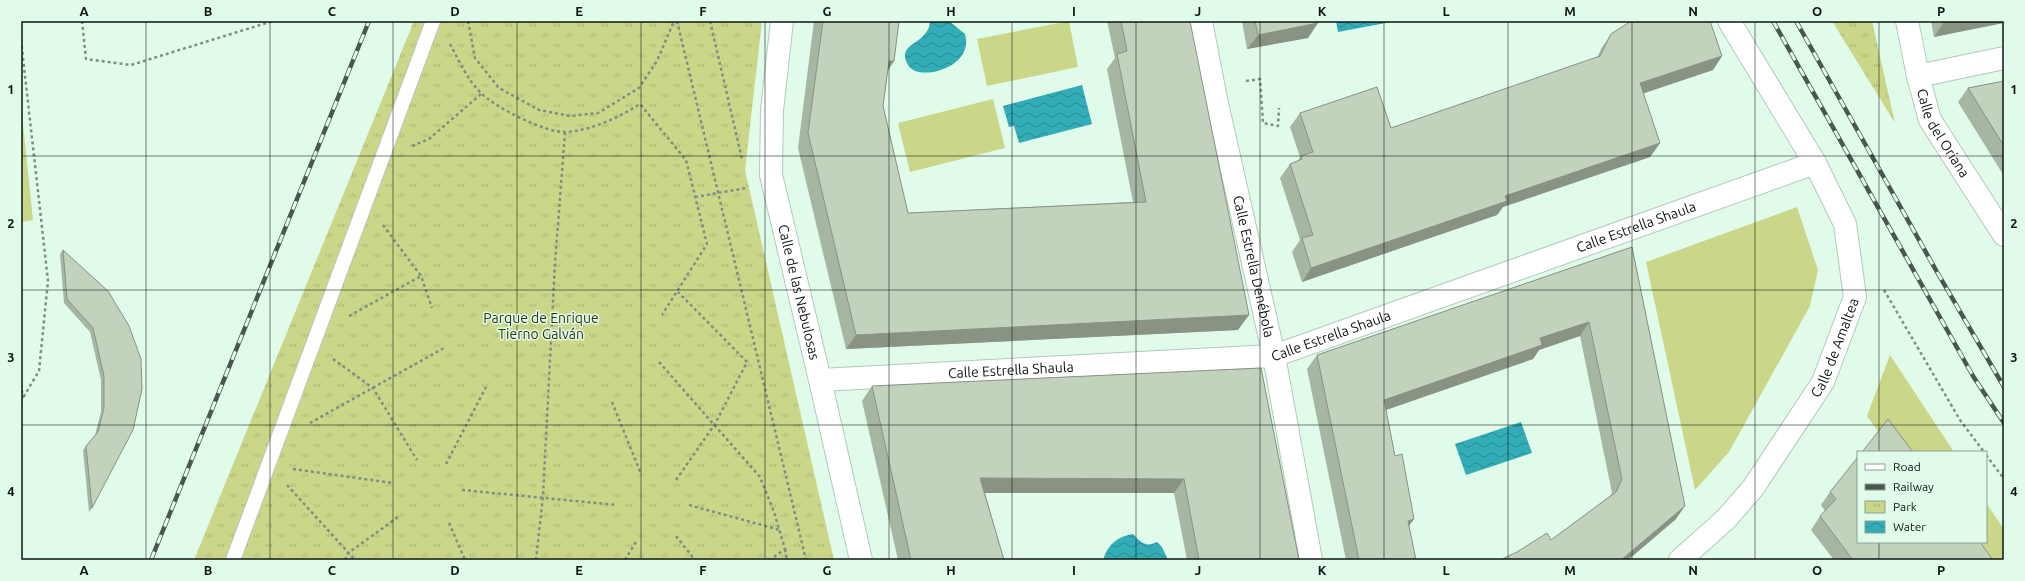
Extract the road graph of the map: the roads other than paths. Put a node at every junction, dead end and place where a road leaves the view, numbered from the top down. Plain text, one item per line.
1 (433, 21) edge
2 (782, 21) edge
3 (1201, 21) edge
4 (1729, 21) edge
5 (1907, 21) edge
6 (2004, 58) edge
7 (1918, 76) junction
8 (1815, 163) junction
9 (2004, 235) edge
10 (1274, 356) junction
11 (820, 380) junction
12 (233, 560) edge
13 (861, 560) edge
14 (1311, 560) edge
15 (1680, 560) edge

1 - 12 lane
2 - 11 street, Calle de las Nebulosas
3 - 10 street, Calle Estrella Denébola
4 - 8 street, Calle de Amaltea
5 - 7 street, Calle del Oriana
6 - 7 street
7 - 9 street, Calle del Oriana
8 - 10 street, Calle Estrella Shaula
8 - 15 street, Calle de Amaltea
10 - 11 street, Calle Estrella Shaula
10 - 14 street, Calle Estrella Denébola
11 - 13 street, Calle de las Nebulosas

